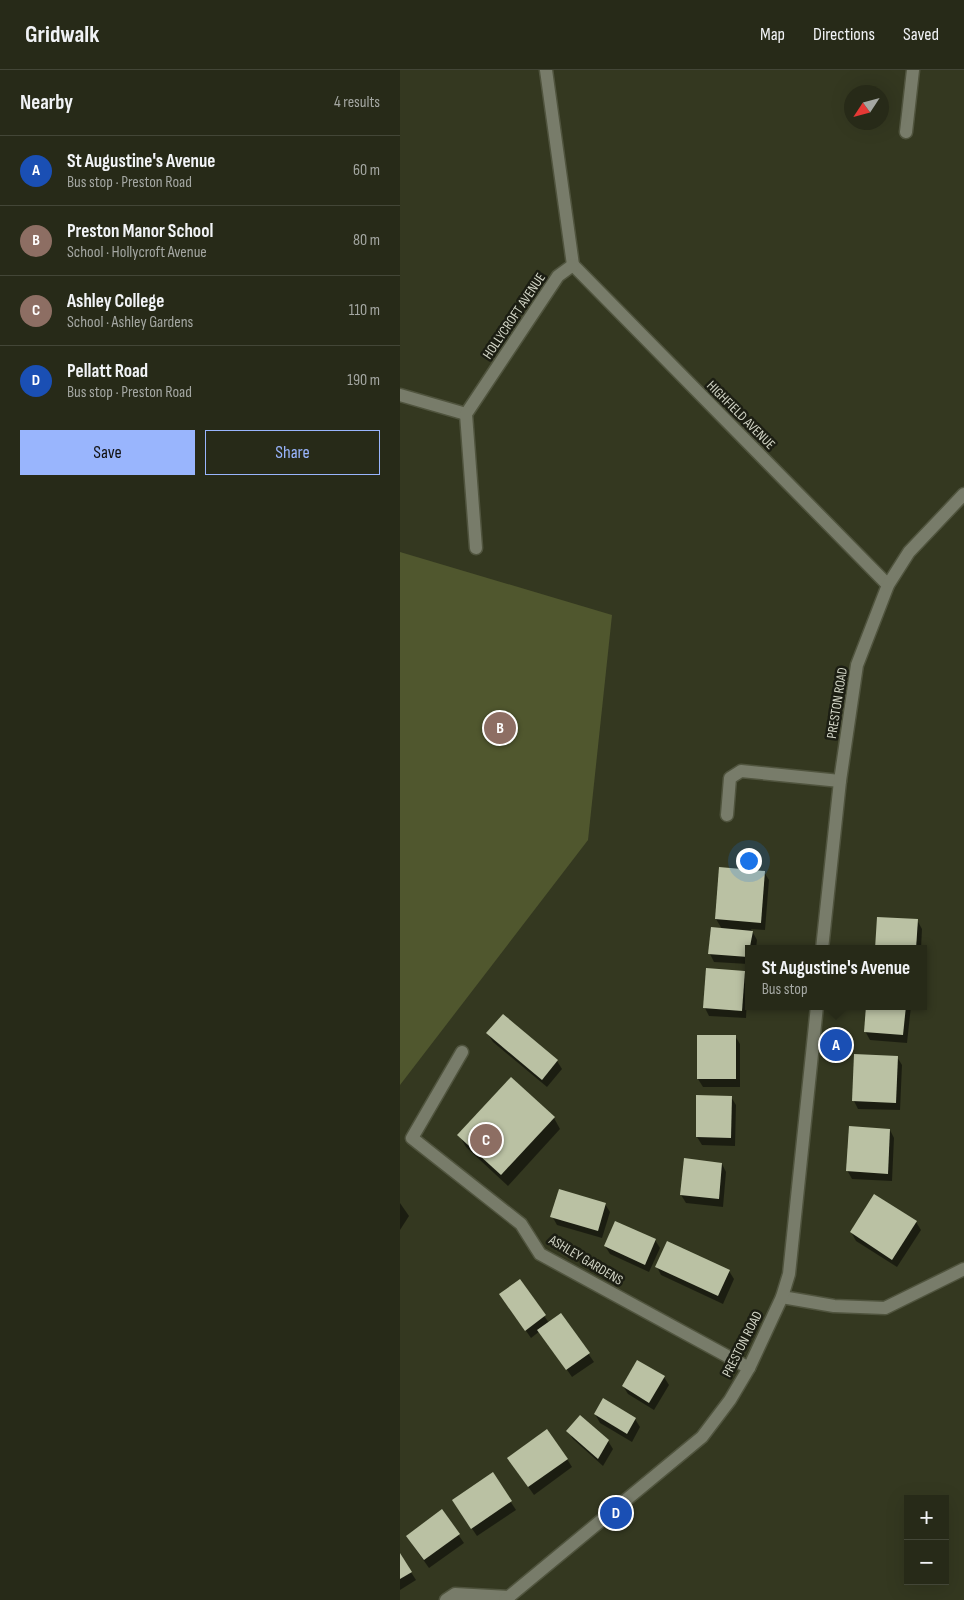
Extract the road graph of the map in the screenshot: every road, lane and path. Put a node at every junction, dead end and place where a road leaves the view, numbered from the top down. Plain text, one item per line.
1 (546, 70) edge
2 (913, 70) edge
3 (906, 132) dead end
4 (573, 266) junction
5 (400, 395) edge
6 (466, 414) junction
7 (964, 494) edge
8 (476, 548) dead end
9 (888, 585) junction
10 (840, 781) junction
11 (727, 815) dead end
12 (822, 945) edge
13 (817, 1010) edge
14 (462, 1052) dead end
15 (964, 1269) edge
16 (782, 1297) junction
17 (749, 1368) junction
18 (507, 1598) edge
19 (446, 1600) edge

1 - 4 street
2 - 3 street
4 - 6 street, HOLLYCROFT AVENUE
4 - 9 street, HIGHFIELD AVENUE
5 - 6 street
6 - 8 street
7 - 9 street, PRESTON ROAD
9 - 10 street, PRESTON ROAD
10 - 11 street
10 - 12 street, PRESTON ROAD
13 - 16 street, PRESTON ROAD
14 - 17 street, ASHLEY GARDENS
15 - 16 street
16 - 17 street, PRESTON ROAD
17 - 18 street, PRESTON ROAD
18 - 19 street, PRESTON ROAD

